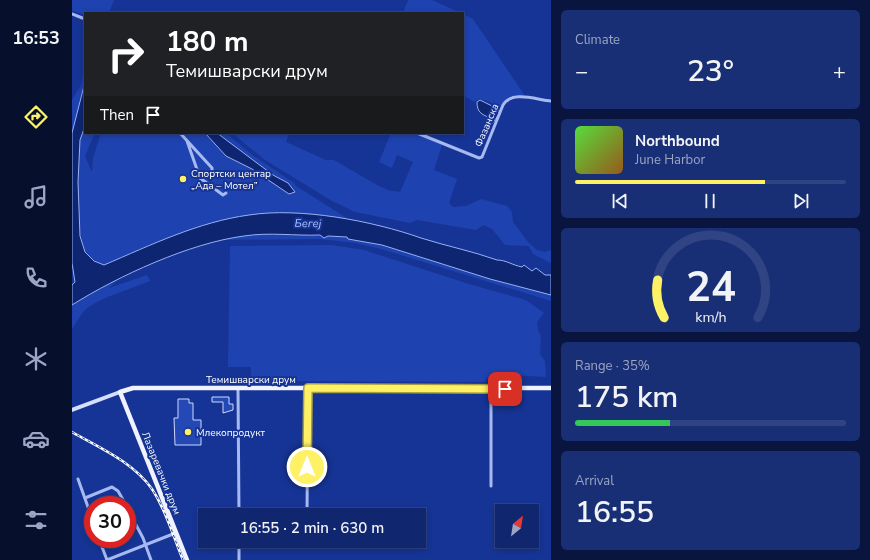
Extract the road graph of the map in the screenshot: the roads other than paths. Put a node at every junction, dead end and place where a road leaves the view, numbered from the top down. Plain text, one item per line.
1 (72, 14) edge
2 (84, 18) edge
3 (551, 101) edge
4 (181, 134) edge
5 (420, 134) edge
6 (187, 141) junction
7 (200, 178) junction
8 (226, 193) dead end
9 (238, 388) junction
10 (308, 388) junction
11 (551, 388) edge
12 (491, 389) junction
13 (120, 392) junction
14 (72, 410) edge
15 (78, 479) dead end
16 (491, 486) dead end
17 (84, 496) edge
18 (90, 496) edge
19 (121, 496) edge
20 (239, 508) edge
21 (307, 508) edge
22 (136, 526) edge
23 (173, 534) dead end
24 (146, 545) junction
25 (102, 548) edge
26 (239, 548) edge
27 (107, 560) edge
28 (151, 560) edge
29 (187, 560) edge
30 (239, 560) edge

1 - 2 street
3 - 5 street, Фазанска
4 - 6 street
6 - 7 street
6 - 7 street
7 - 8 street
9 - 10 main road, Темишварски друм
9 - 13 main road, Темишварски друм
9 - 20 street
10 - 12 main road, Темишварски друм
10 - 21 street
11 - 12 main road, Темишварски друм
12 - 16 street
13 - 14 main road
13 - 29 main road, Лазаревачки друм
15 - 17 street
18 - 19 street
22 - 24 street
23 - 24 street
24 - 27 street
24 - 28 street
25 - 27 street
26 - 30 street

